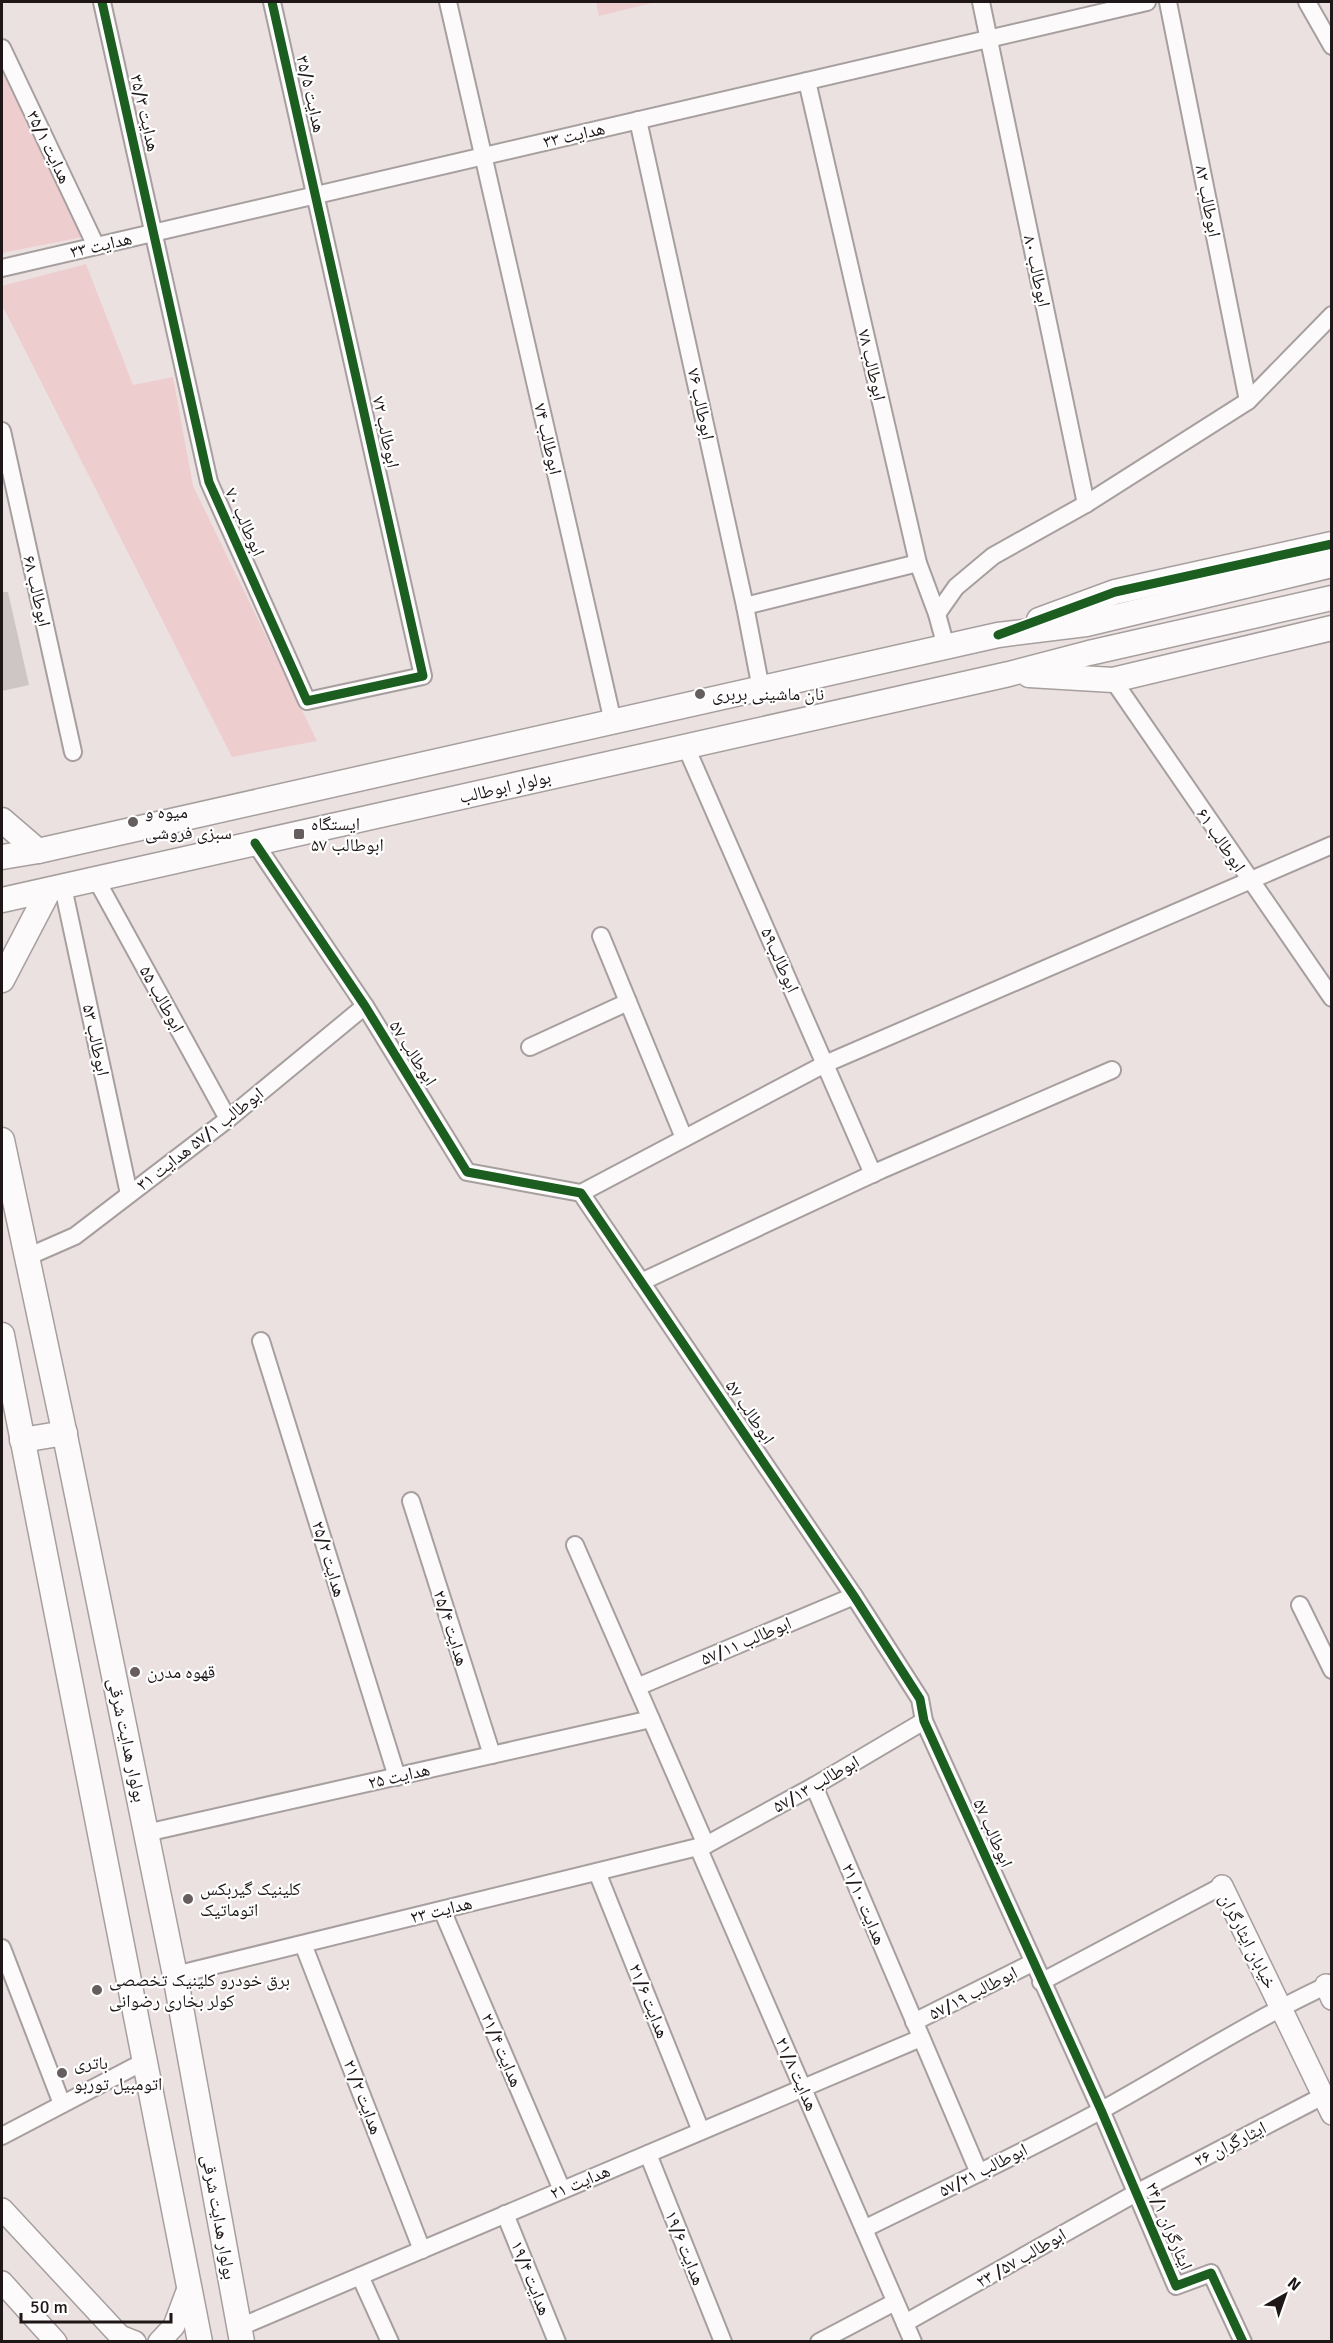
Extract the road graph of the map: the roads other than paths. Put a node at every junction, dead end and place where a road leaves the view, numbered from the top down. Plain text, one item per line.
1 (102, 2) edge
2 (272, 2) edge
3 (448, 2) edge
4 (981, 2) edge
5 (1148, 2) edge
6 (1168, 2) edge
7 (1307, 2) edge
8 (989, 39) junction
9 (1332, 46) edge
10 (2, 48) edge
11 (807, 81) junction
12 (638, 120) junction
13 (482, 156) junction
14 (317, 194) junction
15 (155, 232) junction
16 (96, 246) junction
17 (2, 268) edge
18 (1332, 315) edge
19 (1248, 401) junction
20 (2, 431) edge
21 (1086, 504) junction
22 (1332, 544) edge
23 (918, 563) junction
24 (1332, 565) edge
25 (1332, 598) edge
26 (745, 606) junction
27 (937, 614) junction
28 (1332, 628) edge
29 (998, 635) junction
30 (946, 647) junction
31 (1009, 674) junction
32 (423, 676) joint
33 (1113, 680) junction
34 (761, 689) junction
35 (613, 722) junction
36 (686, 747) junction
37 (73, 752) dead end
38 (405, 768) junction
39 (364, 819) junction
40 (2, 820) edge
41 (255, 843) junction
42 (1332, 845) edge
43 (38, 851) junction
44 (2, 857) edge
45 (96, 879) junction
46 (1250, 881) junction
47 (56, 888) junction
48 (2, 900) edge
49 (601, 936) dead end
50 (2, 980) edge
51 (1332, 998) edge
52 (628, 1002) junction
53 (365, 1006) junction
54 (530, 1047) dead end
55 (825, 1064) junction
56 (1112, 1070) dead end
57 (228, 1119) junction
58 (684, 1138) junction
59 (2, 1140) edge
60 (873, 1174) junction
61 (581, 1193) junction
62 (129, 1194) junction
63 (27, 1257) junction
64 (641, 1282) junction
65 (2, 1335) edge
66 (261, 1341) dead end
67 (65, 1433) junction
68 (22, 1440) junction
69 (411, 1501) dead end
70 (575, 1545) dead end
71 (854, 1596) junction
72 (1300, 1605) dead end
73 (1332, 1670) edge
74 (637, 1687) junction
75 (651, 1719) junction
76 (924, 1721) junction
77 (492, 1755) junction
78 (397, 1777) junction
79 (814, 1786) junction
80 (146, 1833) junction
81 (702, 1846) junction
82 (597, 1872) junction
83 (1222, 1886) joint
84 (442, 1910) junction
85 (303, 1944) junction
86 (2, 1948) edge
87 (1032, 1963) junction
88 (175, 1975) junction
89 (1041, 1982) junction
90 (1330, 1989) edge
91 (1281, 2006) junction
92 (918, 2030) junction
93 (145, 2061) junction
94 (803, 2088) junction
95 (62, 2104) junction
96 (1327, 2105) edge
97 (1101, 2110) junction
98 (702, 2131) junction
99 (2, 2136) edge
100 (648, 2154) junction
101 (979, 2173) junction
102 (562, 2190) junction
103 (1136, 2193) junction
104 (2, 2209) edge
105 (505, 2214) junction
106 (864, 2229) junction
107 (422, 2250) junction
108 (360, 2276) junction
109 (2, 2282) edge
110 (189, 2286) junction
111 (896, 2302) junction
112 (905, 2324) junction
113 (241, 2334) edge
114 (126, 2340) edge
115 (56, 2342) edge
116 (159, 2342) edge
117 (200, 2342) edge
118 (390, 2342) edge
119 (557, 2342) edge
120 (723, 2342) edge
121 (819, 2342) edge
122 (913, 2342) edge
123 (1243, 2342) edge

1 - 15 street, هدایت ۳۵/۳
2 - 14 street, هدایت ۳۵/۵
3 - 13 street, ابوطالب ۷۴
4 - 8 street, ابوطالب ۸۰
5 - 8 street, هدایت ۳۳
6 - 19 street, ابوطالب ۸۲
7 - 9 street
8 - 11 street, هدایت ۳۳
8 - 21 street, ابوطالب ۸۰
10 - 16 street, هدایت ۳۵/۱
11 - 12 street, هدایت ۳۳
11 - 23 street, ابوطالب ۷۸
12 - 13 street, هدایت ۳۳
12 - 26 street, ابوطالب ۷۶
13 - 14 street, هدایت ۳۳
13 - 35 street, ابوطالب ۷۴
14 - 15 street, هدایت ۳۳
14 - 32 street, ابوطالب ۷۲
15 - 16 street, هدایت ۳۳
15 - 32 street, ابوطالب ۷۰
16 - 17 street, هدایت ۳۳
18 - 19 street
19 - 21 street
20 - 37 street, ابوطالب ۶۸
21 - 27 street
22 - 29 main road
23 - 26 street
23 - 27 street, ابوطالب ۷۸
24 - 29 main road
25 - 31 main road
26 - 34 street, ابوطالب ۷۶
27 - 30 street, ابوطالب ۷۸
28 - 33 main road
29 - 30 main road
30 - 34 main road
31 - 33 main road
31 - 36 main road, بولوار ابوطالب
33 - 46 street, ابوطالب ۶۱
34 - 35 main road
35 - 38 main road
36 - 39 main road, بولوار ابوطالب
36 - 55 street, ابوطالب۵۹
38 - 39 main road
38 - 43 main road
39 - 41 main road, بولوار ابوطالب
40 - 43 main road
41 - 45 main road, بولوار ابوطالب
41 - 53 street, ابوطالب ۵۷
42 - 46 street
43 - 44 main road
45 - 47 main road, بولوار ابوطالب
45 - 57 street, ابوطالب ۵۵
46 - 51 street, ابوطالب ۶۱
46 - 55 street
47 - 48 main road, بولوار ابوطالب
47 - 50 main road
47 - 62 street, ابوطالب ۵۳
49 - 52 street
52 - 54 street
52 - 58 street
53 - 57 street, ابوطالب ۵۷/۱ هدایت ۳۱
53 - 61 street, ابوطالب ۵۷
55 - 58 street
55 - 60 street, ابوطالب۵۹
56 - 60 street
57 - 62 street, ابوطالب ۵۷/۱ هدایت ۳۱
58 - 61 street
59 - 63 main road, بولوار هدایت شرقی
60 - 64 street
61 - 64 street, ابوطالب ۵۷
62 - 63 street, ابوطالب ۵۷/۱ هدایت ۳۱
63 - 67 main road, بولوار هدایت شرقی
64 - 71 street, ابوطالب ۵۷
65 - 68 main road
66 - 78 street, هدایت ۲۵/۲
67 - 68 main road
67 - 80 main road, بولوار هدایت شرقی
68 - 93 main road
69 - 77 street, هدایت ۲۵/۴
70 - 74 street, هدایت ۲۱/۸
71 - 74 street, ابوطالب ۵۷/۱۱
71 - 76 street, ابوطالب ۵۷
72 - 73 street
74 - 75 street, هدایت ۲۱/۸
75 - 77 street, هدایت ۲۵
75 - 81 street, هدایت ۲۱/۸
76 - 79 street, ابوطالب ۵۷/۱۳
76 - 87 street, ابوطالب ۵۷
77 - 78 street, هدایت ۲۵
78 - 80 street, هدایت ۲۵
79 - 81 street, ابوطالب ۵۷/۱۳
79 - 92 street, هدایت ۲۱/۱۰
80 - 88 main road, بولوار هدایت شرقی
81 - 82 street, هدایت ۲۳
81 - 94 street, هدایت ۲۱/۸
82 - 84 street, هدایت ۲۳
82 - 98 street, هدایت ۲۱/۶
83 - 89 street, خیابان ایثارگران
83 - 91 street, خیابان ایثارگران
84 - 85 street, هدایت ۲۳
84 - 102 street, هدایت ۲۱/۴
85 - 88 street, هدایت ۲۳
85 - 107 street, هدایت ۲۱/۲
86 - 95 street
87 - 89 street, ابوطالب ۵۷
87 - 92 street, ابوطالب ۵۷/۱۹
88 - 113 main road, بولوار هدایت شرقی
89 - 97 street, ابوطالب ۵۷
90 - 91 street, ابوطالب ۵۷/۲۱
91 - 96 street, خیابان ایثارگران
91 - 97 street, ابوطالب ۵۷/۲۱
92 - 94 street, هدایت ۲۱
92 - 101 street, هدایت ۲۱/۱۰
93 - 95 street
93 - 110 main road
94 - 98 street, هدایت ۲۱
94 - 106 street, هدایت ۲۱/۸
95 - 99 street
96 - 103 street, ایثارگران ۲۶
97 - 101 street, ابوطالب ۵۷/۲۱
97 - 103 street, ایثارگران ۲۴/۱
98 - 100 street, هدایت ۲۱
100 - 102 street, هدایت ۲۱
100 - 120 street, هدایت ۱۹/۶
101 - 106 street, ابوطالب ۵۷/۲۱
102 - 105 street, هدایت ۲۱
103 - 112 street, ابوطالب ۵۷/ ۲۳
103 - 123 street, ایثارگران ۲۴/۱
104 - 114 street
105 - 107 street, هدایت ۲۱
105 - 119 street, هدایت ۱۹/۴
106 - 111 street, هدایت ۲۱/۸
107 - 108 street, هدایت ۲۱
108 - 113 street, هدایت ۲۱
108 - 118 street
109 - 115 street
110 - 116 street
110 - 117 main road
111 - 112 street, هدایت ۲۱/۸
111 - 121 street
112 - 122 street, هدایت ۲۱/۸

